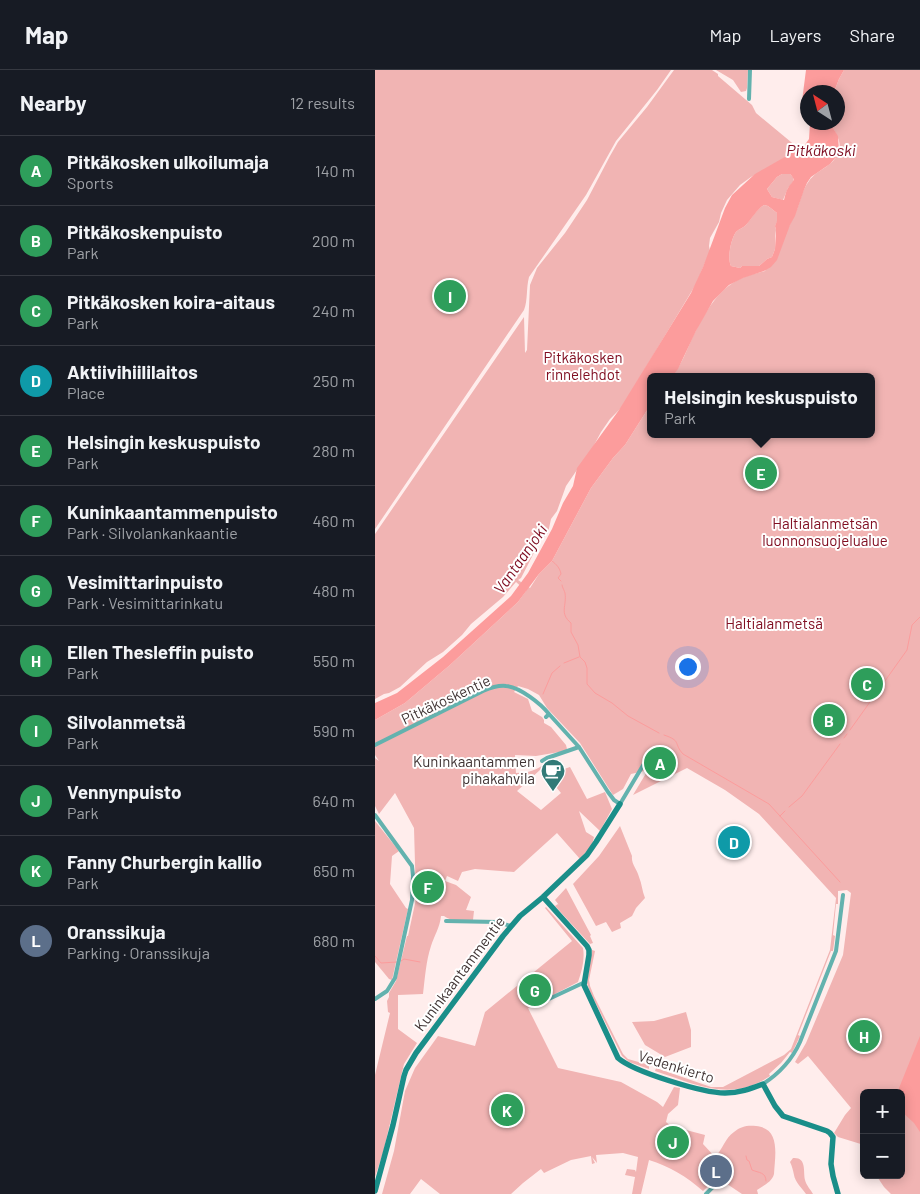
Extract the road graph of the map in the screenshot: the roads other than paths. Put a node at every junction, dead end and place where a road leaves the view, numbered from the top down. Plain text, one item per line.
1 (750, 70) edge
2 (749, 99) dead end
3 (375, 745) edge
4 (579, 747) junction
5 (651, 752) dead end
6 (543, 761) dead end
7 (620, 804) junction
8 (375, 815) edge
9 (843, 895) dead end
10 (543, 897) junction
11 (445, 922) dead end
12 (511, 926) junction
13 (583, 983) junction
14 (375, 999) edge
15 (536, 1005) dead end
16 (763, 1084) junction
17 (717, 1173) dead end
18 (375, 1191) edge
19 (706, 1194) edge
20 (838, 1194) edge

1 - 2 street
3 - 4 street, Pitkäkoskentie
4 - 6 street
4 - 7 street, Pitkäkoskentie
5 - 7 street, Kuninkaantammentie
7 - 10 street, Kuninkaantammentie
8 - 14 street
9 - 16 street, Vedenkierto
10 - 12 street, Kuninkaantammentie
10 - 13 street
11 - 12 street
12 - 18 street, Kuninkaantammentie
13 - 15 street
13 - 16 street, Vedenkierto
16 - 20 street
17 - 19 street

